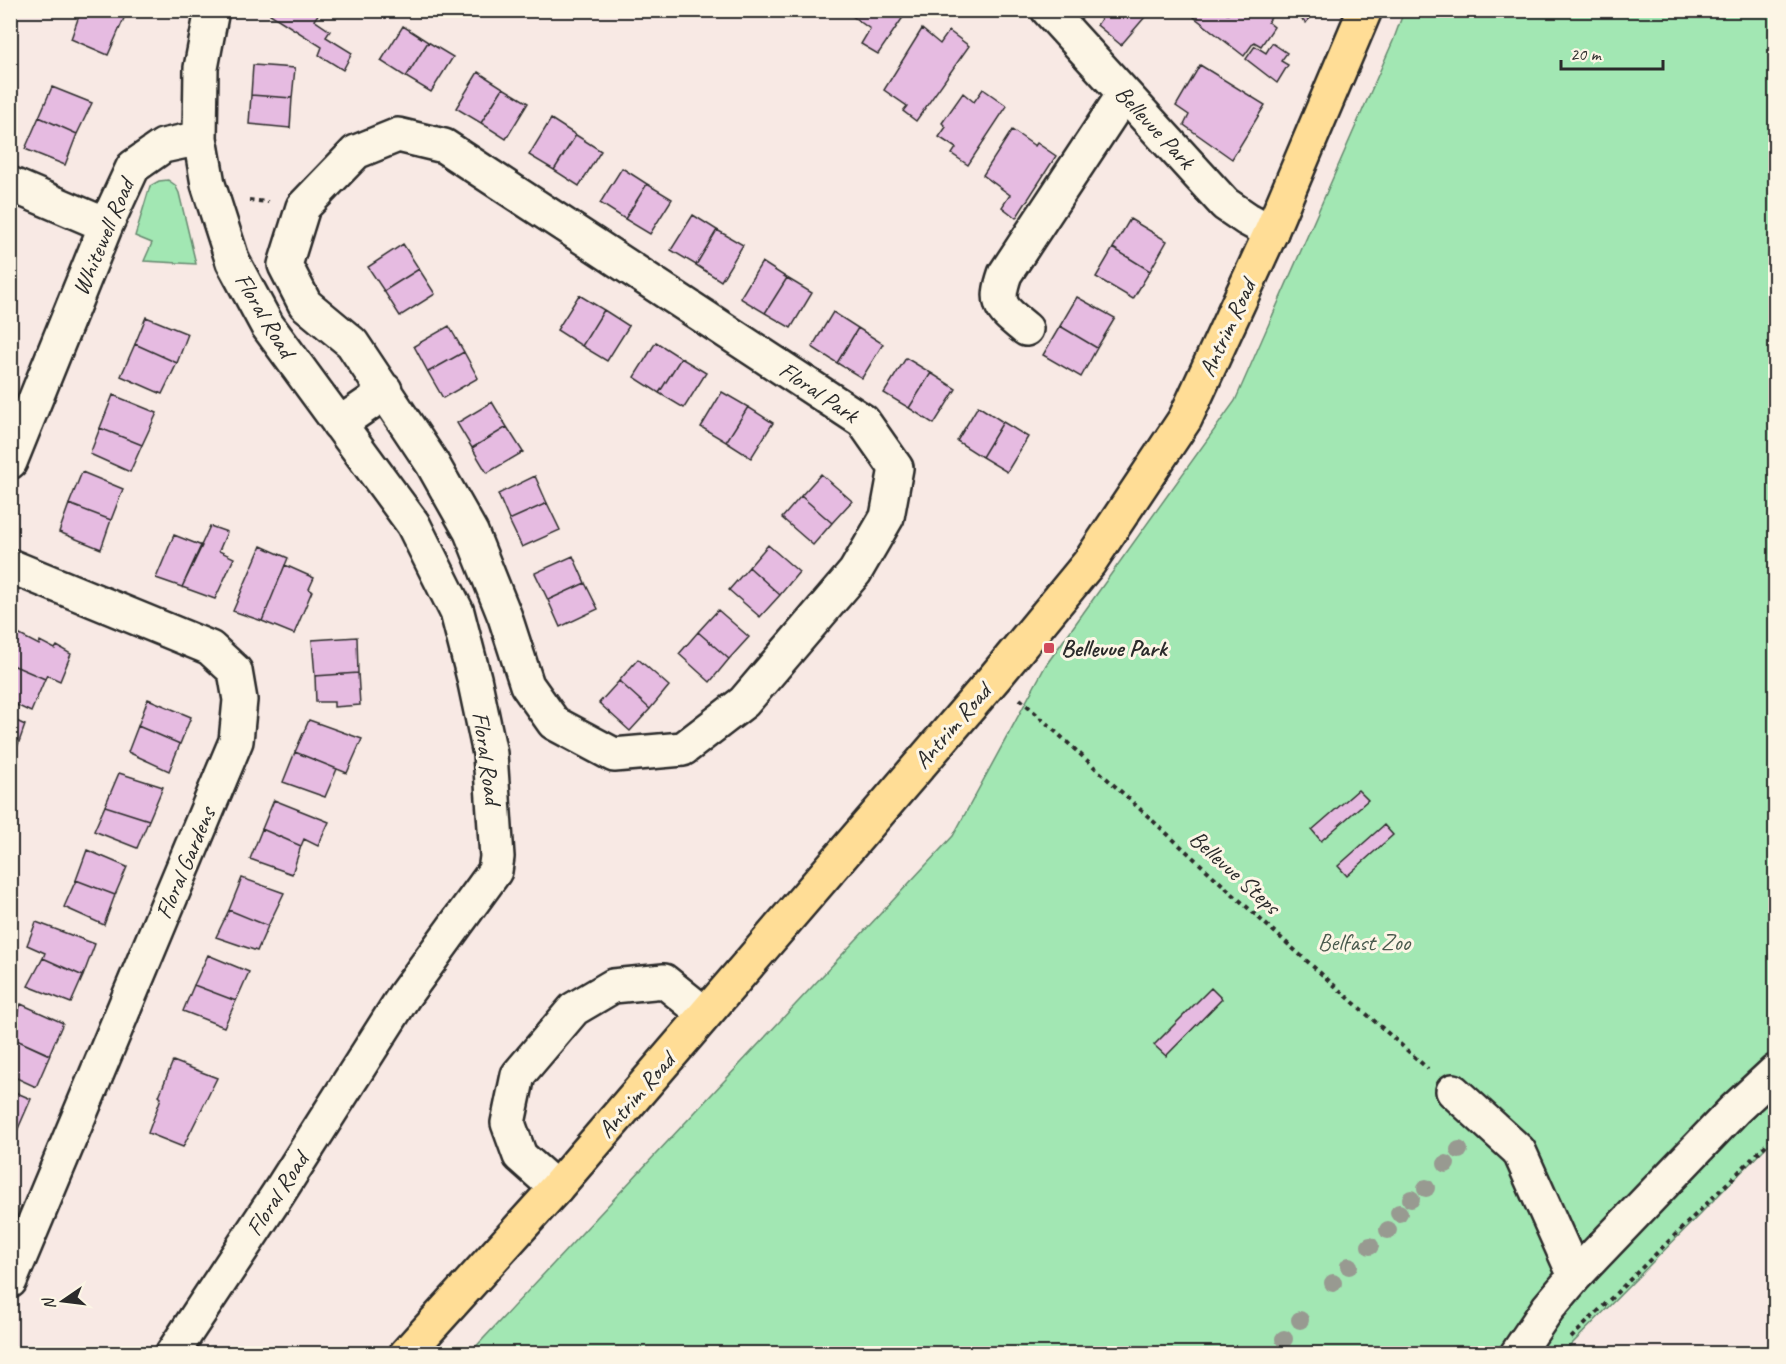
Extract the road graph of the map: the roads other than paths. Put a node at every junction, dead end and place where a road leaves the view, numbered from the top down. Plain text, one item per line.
1 (212, 10) edge
2 (1048, 10) edge
3 (1365, 10) edge
4 (1124, 94) junction
5 (200, 138) junction
6 (10, 184) edge
7 (106, 225) junction
8 (1271, 232) junction
9 (1026, 329) dead end
10 (385, 390) junction
11 (339, 424) junction
12 (10, 462) edge
13 (10, 566) edge
14 (705, 1014) junction
15 (1776, 1071) edge
16 (1453, 1091) road end
17 (556, 1188) junction
18 (1575, 1276) junction
19 (10, 1281) edge
20 (172, 1353) edge
21 (406, 1353) edge
22 (1517, 1353) edge

1 - 5 street
2 - 4 street, Bellevue Park
3 - 8 main road, Antrim Road
4 - 8 street, Bellevue Park
4 - 9 street
5 - 7 street, Whitewell Road
5 - 11 street, Floral Road
6 - 7 street
7 - 12 street, Whitewell Road
8 - 14 main road, Antrim Road
10 - 10 street, Floral Park
10 - 11 street
11 - 20 street, Floral Road
13 - 19 street, Floral Gardens
14 - 17 main road, Antrim Road
14 - 17 street
15 - 18 street
16 - 18 street
17 - 21 main road, Antrim Road
18 - 22 street

